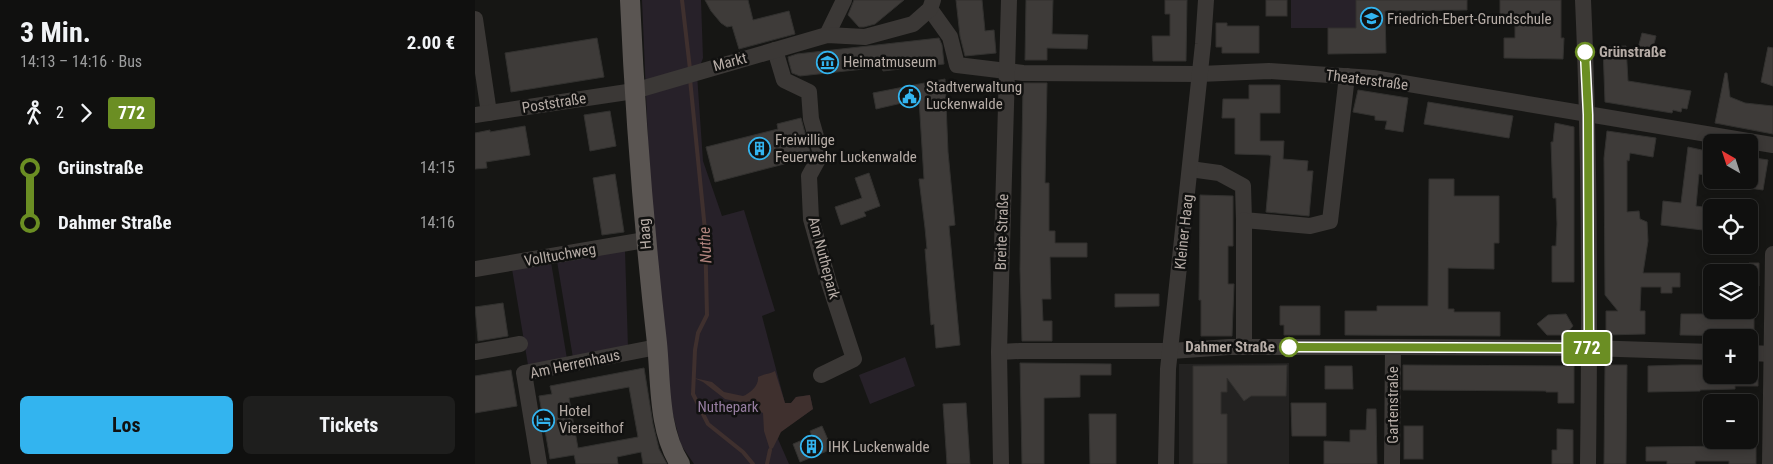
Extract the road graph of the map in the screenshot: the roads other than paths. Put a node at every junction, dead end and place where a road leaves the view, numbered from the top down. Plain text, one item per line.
1 (630, 0) edge
2 (843, 0) edge
3 (1009, 0) edge
4 (1206, 0) edge
5 (1583, 0) edge
6 (932, 4) edge
7 (475, 19) edge
8 (827, 36) junction
9 (476, 39) edge
10 (775, 50) junction
11 (1007, 71) junction
12 (1200, 74) junction
13 (1347, 76) junction
14 (634, 91) junction
15 (482, 114) edge
16 (1588, 115) junction
17 (1773, 145) edge
18 (1190, 170) junction
19 (1244, 220) junction
20 (645, 240) junction
21 (1773, 254) edge
22 (475, 269) edge
23 (520, 344) dead end
24 (657, 347) junction
25 (1244, 347) junction
26 (1393, 347) junction
27 (1589, 348) junction
28 (1171, 351) junction
29 (475, 352) edge
30 (999, 352) junction
31 (1703, 352) edge
32 (1758, 353) edge
33 (1772, 354) edge
34 (821, 374) dead end
35 (539, 464) edge
36 (680, 464) edge
37 (1001, 464) edge
38 (1166, 464) edge
39 (1392, 464) edge
40 (1588, 464) edge
41 (1770, 464) edge

1 - 14 main road, Haag
2 - 8 street
3 - 11 street, Breite Straße
4 - 12 street, Kleiner Haag
5 - 16 street
6 - 8 street, Markt
6 - 11 street, Theaterstraße
7 - 9 street
8 - 10 street, Markt
9 - 15 street
10 - 14 street, Markt
10 - 34 street, Am Nuthepark
11 - 12 street, Theaterstraße
11 - 30 street, Breite Straße
12 - 13 street, Theaterstraße
12 - 18 street, Kleiner Haag
13 - 16 street, Theaterstraße
13 - 19 street
14 - 15 street, Poststraße
14 - 20 main road, Haag
16 - 17 street, Theaterstraße
16 - 27 street
18 - 19 street
18 - 28 street, Kleiner Haag
19 - 25 street
20 - 22 street, Volltuchweg
20 - 24 main road, Haag
21 - 33 street
23 - 29 street
24 - 35 street, Am Herrenhaus
24 - 36 main road, Haag
25 - 26 street
25 - 28 street
26 - 27 street
26 - 39 street, Gartenstraße
27 - 31 street
27 - 40 street
28 - 30 street
28 - 38 street, Kleiner Haag
30 - 37 street, Breite Straße
32 - 33 street
33 - 41 street

